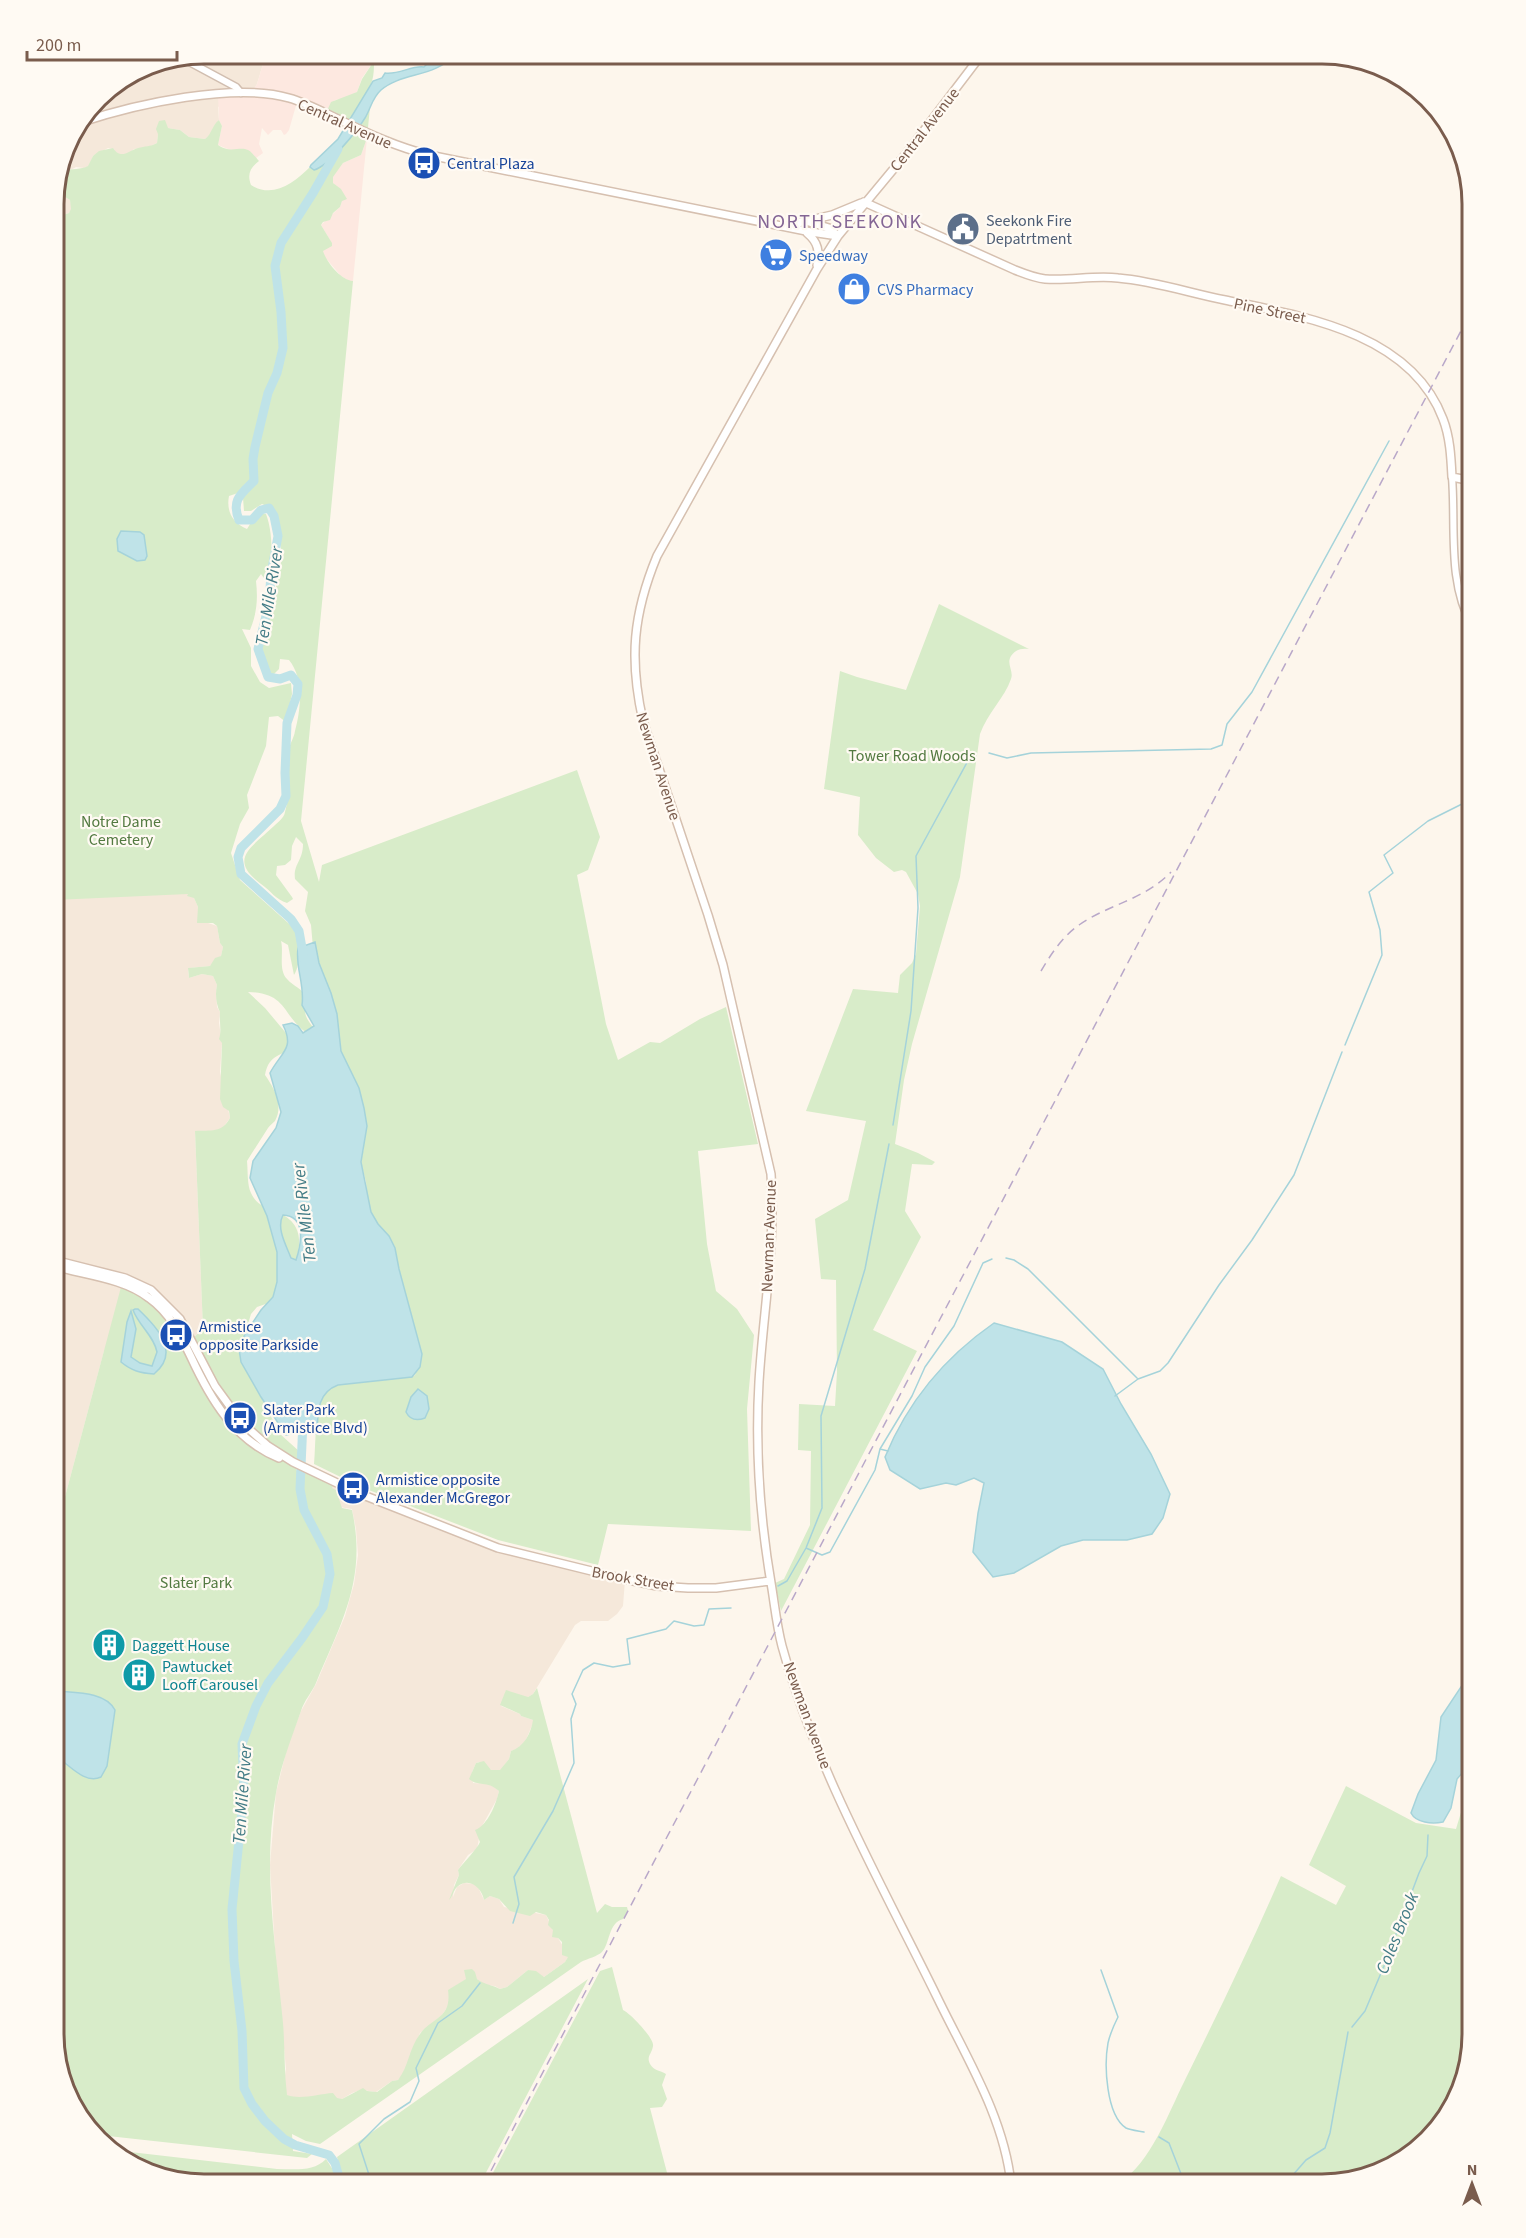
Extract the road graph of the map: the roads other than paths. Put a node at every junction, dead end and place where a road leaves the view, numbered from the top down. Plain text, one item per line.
1 (195, 65) edge
2 (974, 65) edge
3 (241, 93) junction
4 (94, 118) edge
5 (864, 202) junction
6 (806, 222) junction
7 (783, 227) junction
8 (803, 230) junction
9 (838, 236) junction
10 (817, 269) junction
11 (1452, 477) junction
12 (1462, 479) edge
13 (1462, 599) edge
14 (64, 1263) edge
15 (64, 1269) edge
16 (292, 1462) junction
17 (770, 1581) junction
18 (1009, 2174) edge

1 - 3 street
2 - 5 main road, Central Avenue
3 - 4 main road, Central Avenue
3 - 7 main road, Central Avenue
5 - 6 main road, Central Avenue
5 - 9 main road, Central Avenue
5 - 11 main road, Pine Street
6 - 7 main road, Central Avenue
6 - 9 main road
7 - 8 main road, Central Avenue
8 - 9 main road, Central Avenue
8 - 10 main road
9 - 10 main road, Newman Avenue
10 - 17 main road, Newman Avenue
11 - 12 main road
11 - 13 street, Pine Street
14 - 16 main road
15 - 16 main road
16 - 17 main road, Brook Street
17 - 18 main road, Newman Avenue

